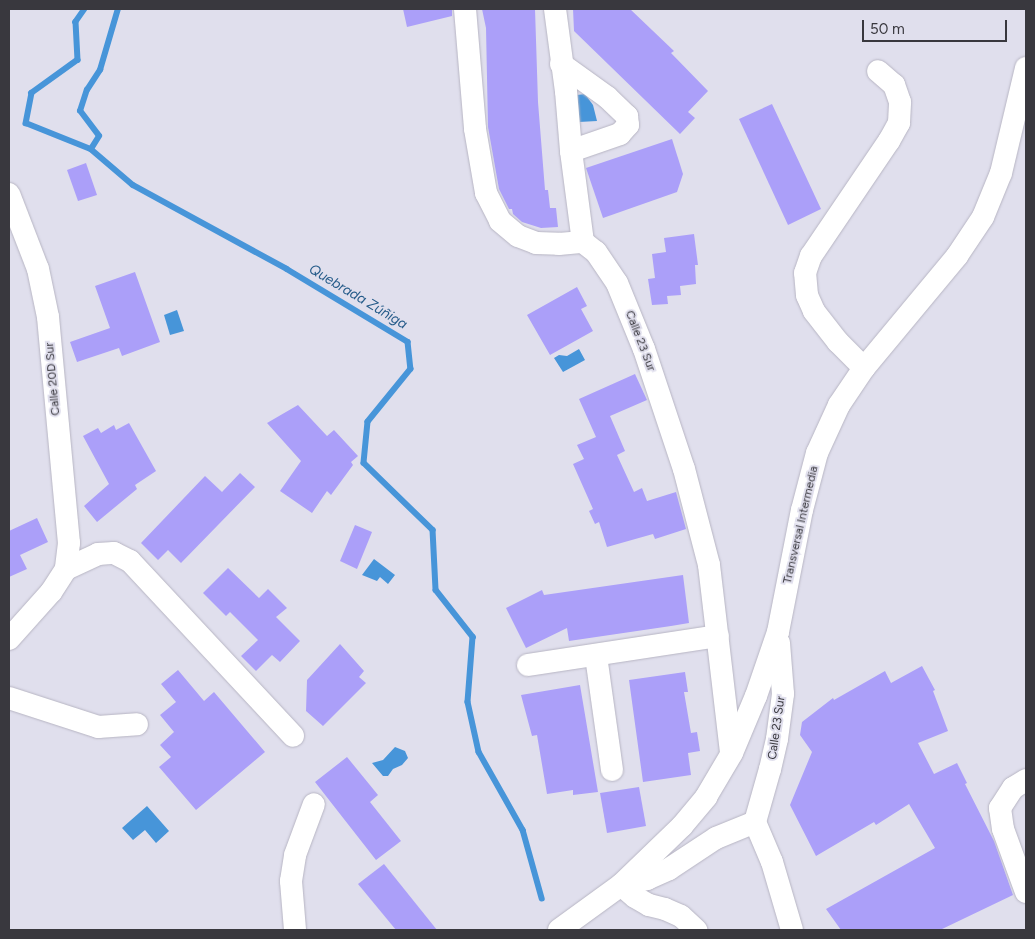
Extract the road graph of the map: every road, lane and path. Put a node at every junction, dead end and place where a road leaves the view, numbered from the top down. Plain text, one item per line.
1 (464, 9) edge
2 (555, 9) edge
3 (561, 64) junction
4 (1026, 68) edge
5 (878, 71) dead end
6 (570, 151) junction
7 (9, 194) edge
8 (583, 242) junction
9 (864, 368) junction
10 (66, 569) junction
11 (778, 632) junction
12 (718, 636) junction
13 (9, 639) edge
14 (596, 656) junction
15 (528, 665) dead end
16 (9, 698) edge
17 (137, 724) dead end
18 (293, 736) dead end
19 (732, 752) junction
20 (612, 770) dead end
21 (1026, 780) edge
22 (314, 804) dead end
23 (755, 822) junction
24 (621, 885) junction
25 (1026, 892) edge
26 (295, 930) edge
27 (559, 930) edge
28 (696, 930) edge
29 (792, 930) edge

1 - 8 street
2 - 3 street
3 - 6 street
3 - 6 street
4 - 9 street, Transversal Intermedia
5 - 9 street
6 - 8 street
7 - 10 street, Calle 20D Sur
8 - 12 street, Calle 23 Sur
9 - 11 street, Transversal Intermedia
10 - 13 street
10 - 18 street
11 - 19 street, Transversal Intermedia
11 - 23 street, Calle 23 Sur
12 - 14 street
12 - 19 street, Calle 23 Sur
14 - 15 street
14 - 20 street
16 - 17 street
19 - 24 street, Transversal Intermedia
21 - 25 street
22 - 26 street
23 - 24 street
23 - 29 street
24 - 27 street, Transversal Intermedia
24 - 28 street

